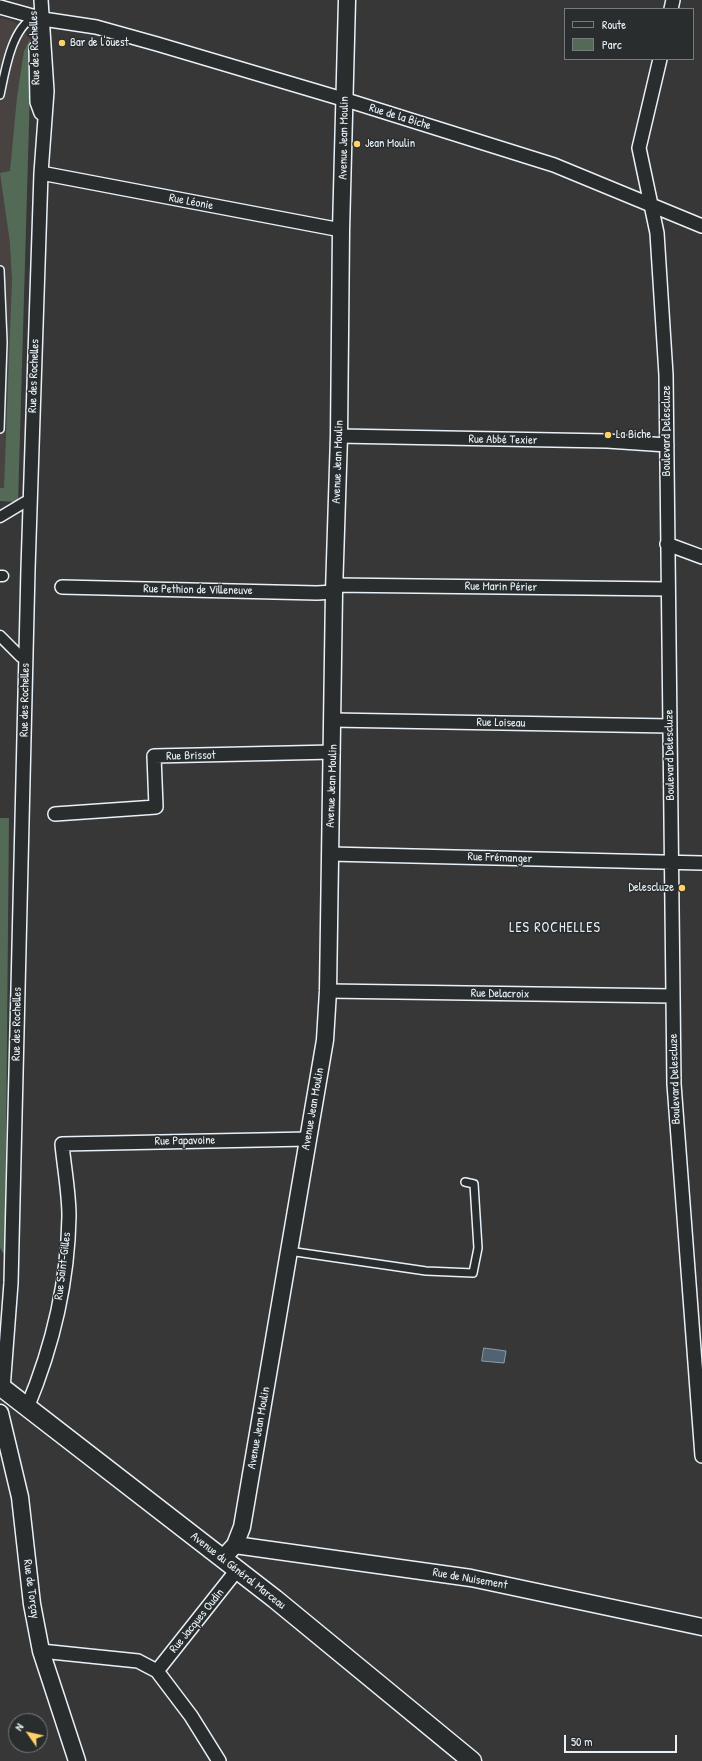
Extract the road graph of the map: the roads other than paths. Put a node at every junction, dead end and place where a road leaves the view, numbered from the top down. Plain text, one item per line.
1 (34, 0) edge
2 (40, 0) edge
3 (46, 0) edge
4 (347, 0) edge
5 (0, 7) edge
6 (39, 18) junction
7 (660, 60) edge
8 (0, 95) edge
9 (338, 98) junction
10 (41, 173) junction
11 (651, 206) junction
12 (702, 226) edge
13 (341, 230) junction
14 (0, 270) edge
15 (0, 429) edge
16 (339, 436) junction
17 (667, 445) junction
18 (25, 502) dead end
19 (0, 517) edge
20 (667, 544) junction
21 (702, 557) edge
22 (62, 587) dead end
23 (334, 588) junction
24 (668, 589) junction
25 (0, 636) edge
26 (21, 657) dead end
27 (333, 720) junction
28 (670, 726) junction
29 (333, 752) junction
30 (54, 814) dead end
31 (330, 854) junction
32 (670, 862) junction
33 (702, 863) edge
34 (328, 991) junction
35 (672, 996) junction
36 (308, 1139) junction
37 (62, 1144) joint
38 (465, 1182) dead end
39 (289, 1251) junction
40 (11, 1283) junction
41 (0, 1296) edge
42 (1, 1390) edge
43 (27, 1408) junction
44 (0, 1413) edge
45 (702, 1456) edge
46 (235, 1545) junction
47 (223, 1558) junction
48 (237, 1570) junction
49 (702, 1627) edge
50 (41, 1651) junction
51 (156, 1671) junction
52 (77, 1761) edge
53 (219, 1761) edge
54 (472, 1761) edge

1 - 6 street, Rue des Rochelles
2 - 6 street, Rue des Rochelles
3 - 6 street, Rue des Rochelles
4 - 9 street, Avenue Jean Moulin
5 - 6 street, Rue de la Biche
6 - 8 lane
6 - 9 street, Rue de la Biche
6 - 10 street, Rue des Rochelles
7 - 11 street, Boulevard Delescluze
9 - 11 street, Rue de la Biche
9 - 13 street, Avenue Jean Moulin
10 - 13 street, Rue Léonie
10 - 40 street, Rue des Rochelles
11 - 12 street, Rue de la Biche
11 - 17 street, Boulevard Delescluze
13 - 16 street, Avenue Jean Moulin
14 - 15 lane
16 - 17 street, Rue Abbé Texier
16 - 23 street, Avenue Jean Moulin
17 - 20 street, Boulevard Delescluze
18 - 19 street
20 - 21 street
20 - 24 street, Boulevard Delescluze
22 - 23 street, Rue Pethion de Villeneuve
23 - 24 street, Rue Marin Périer
23 - 27 street, Avenue Jean Moulin
24 - 28 street, Boulevard Delescluze
25 - 26 street
27 - 28 street, Rue Loiseau
27 - 29 street, Avenue Jean Moulin
28 - 32 street, Boulevard Delescluze
29 - 30 street, Rue Brissot
29 - 31 street, Avenue Jean Moulin
31 - 32 street, Rue Frémanger
31 - 34 street, Avenue Jean Moulin
32 - 33 street, Rue Frémanger
32 - 35 street, Boulevard Delescluze
34 - 35 street, Rue Delacroix
34 - 36 street, Avenue Jean Moulin
35 - 45 street, Boulevard Delescluze
36 - 37 street, Rue Papavoine
36 - 39 street, Avenue Jean Moulin
37 - 43 street, Rue Saint-Gilles
38 - 39 lane
39 - 46 street, Avenue Jean Moulin
40 - 41 street
40 - 42 street, Rue des Rochelles
42 - 43 main road, Avenue du Général Marceau
43 - 47 main road, Avenue du Général Marceau
44 - 50 street, Rue de Torçay
46 - 47 street, Avenue Jean Moulin
46 - 49 street, Rue de Nuisement
47 - 48 main road, Avenue du Général Marceau
48 - 51 street, Rue Jacques Oudin
48 - 54 main road, Avenue du Général Marceau
50 - 51 street
50 - 52 street, Rue de Torçay
51 - 53 street

